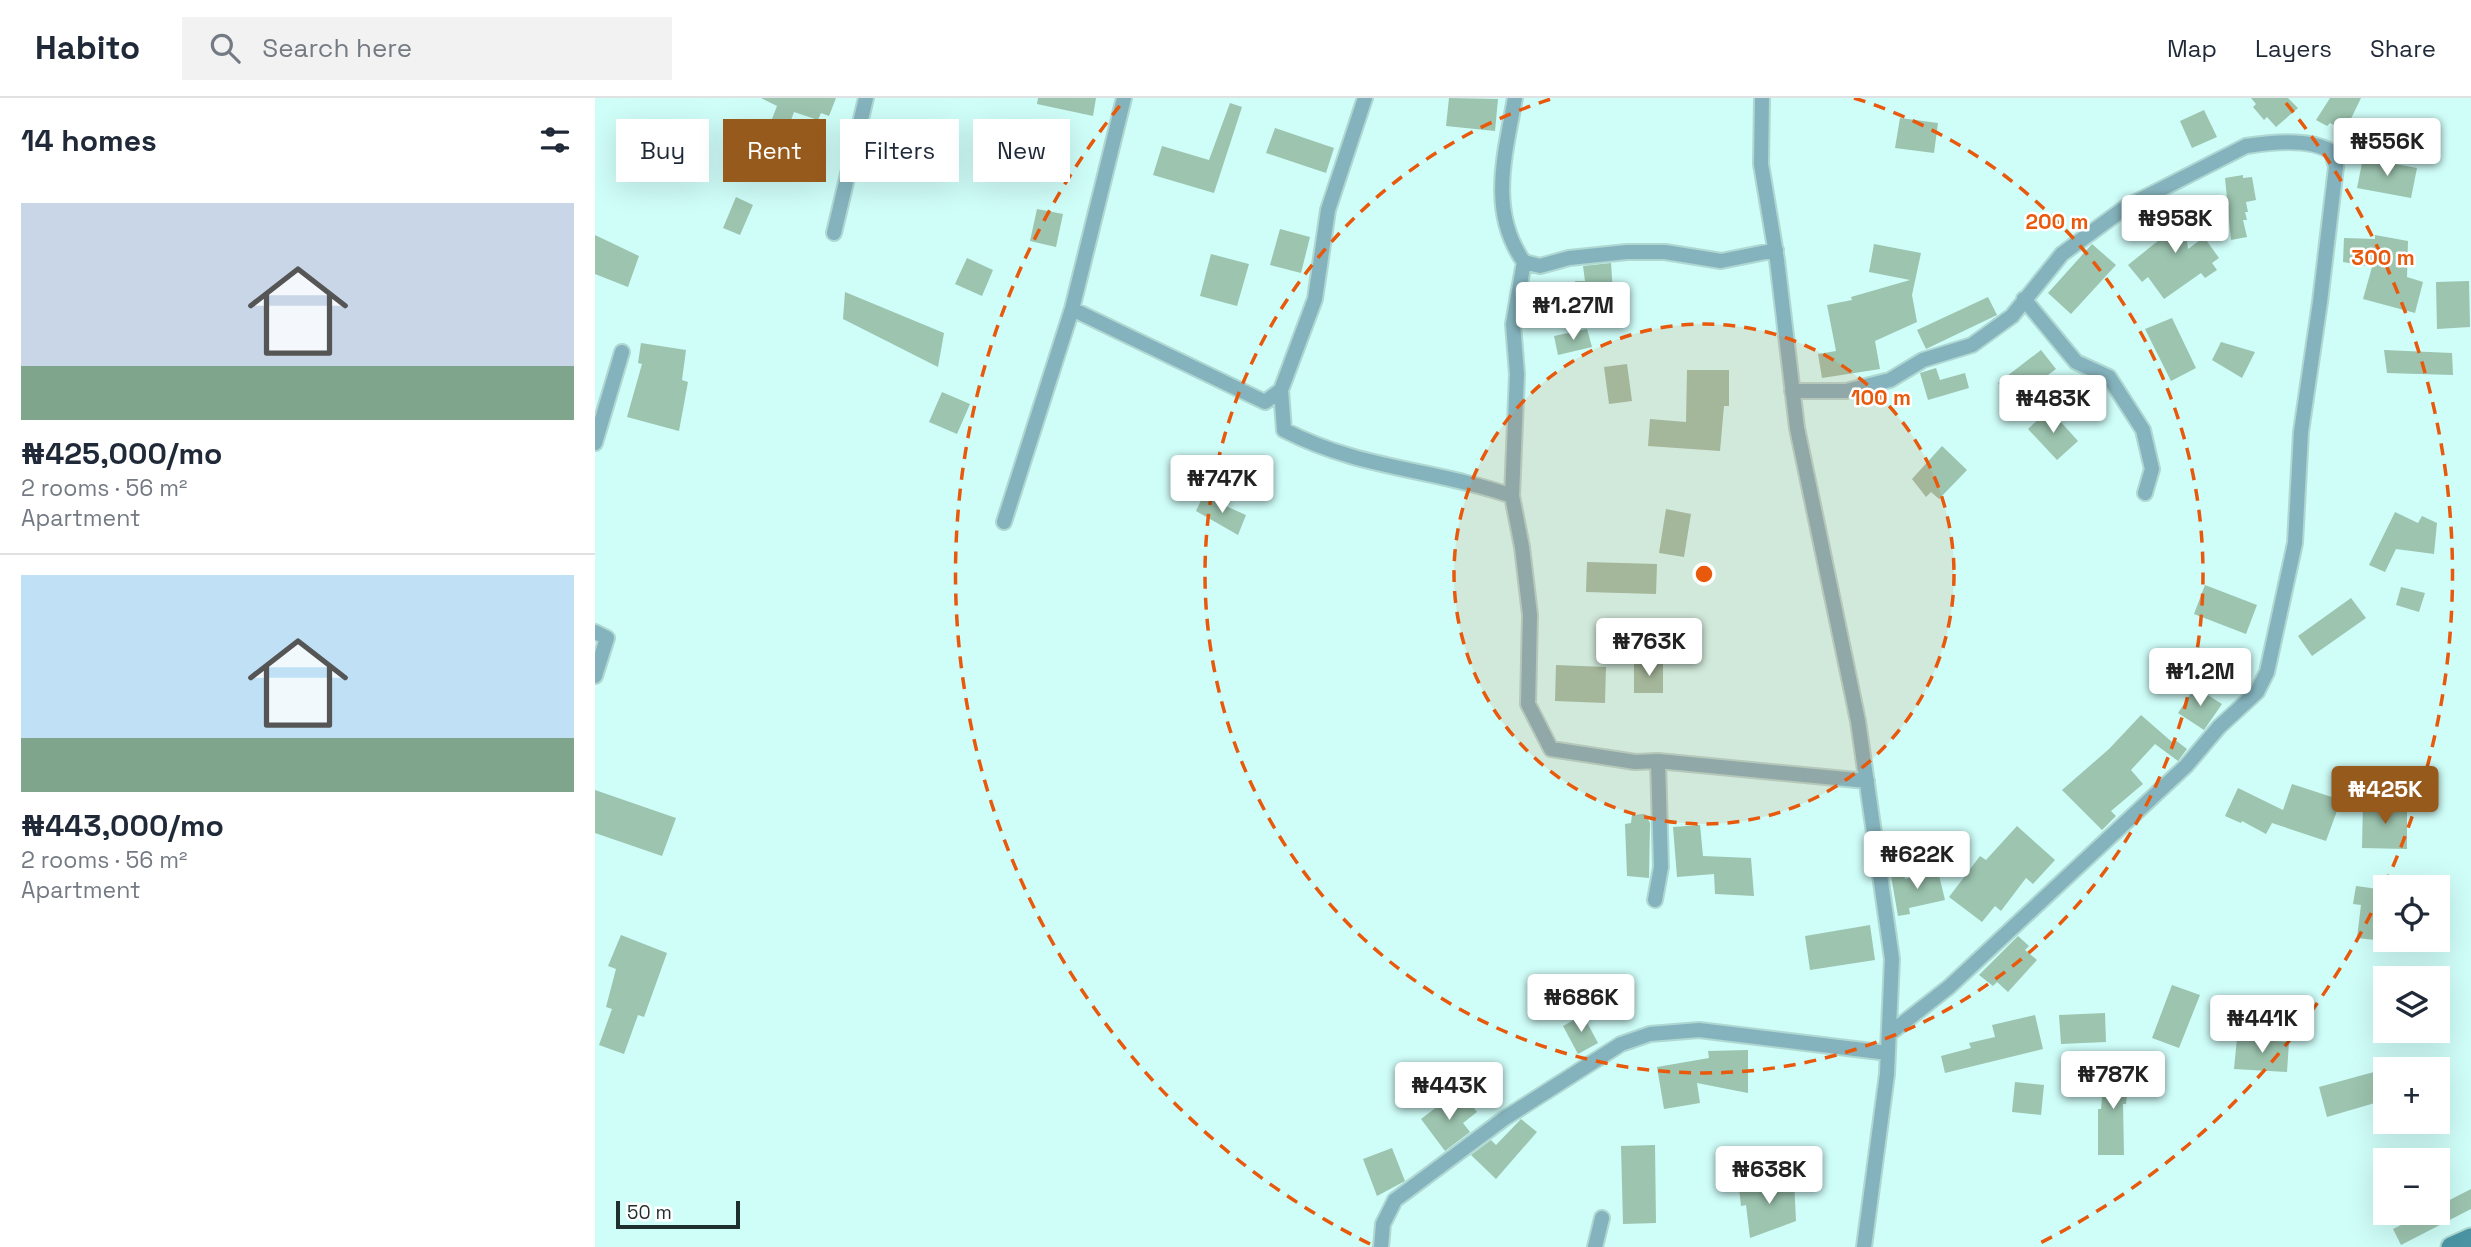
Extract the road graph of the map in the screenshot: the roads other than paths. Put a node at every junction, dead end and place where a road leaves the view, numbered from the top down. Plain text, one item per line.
1 (866, 98) edge
2 (1124, 98) edge
3 (1365, 98) edge
4 (1515, 98) edge
5 (1762, 98) edge
6 (834, 233) dead end
7 (1776, 250) junction
8 (1524, 262) junction
9 (2024, 299) junction
10 (1072, 309) junction
11 (622, 352) dead end
12 (1281, 390) junction
13 (1792, 391) junction
14 (595, 443) edge
15 (2145, 494) dead end
16 (1512, 496) junction
17 (1004, 522) dead end
18 (595, 632) edge
19 (595, 677) edge
20 (1658, 761) junction
21 (1867, 781) junction
22 (1655, 901) dead end
23 (1889, 1034) junction
24 (1888, 1053) junction
25 (1602, 1218) dead end
26 (2471, 1238) edge
27 (1381, 1247) edge
28 (1595, 1247) edge
29 (1864, 1247) edge
30 (2451, 1247) edge

1 - 6 street
2 - 10 street
3 - 12 street
4 - 8 street
5 - 7 street
7 - 8 street
7 - 13 street
8 - 16 street
9 - 13 street
9 - 15 street
9 - 23 street
10 - 12 street
10 - 17 street
11 - 14 street
12 - 16 street
13 - 21 street
16 - 20 street
18 - 19 street
20 - 21 street
20 - 22 street
21 - 23 street
23 - 24 street
24 - 27 street
24 - 29 street
25 - 28 street
26 - 30 main road

